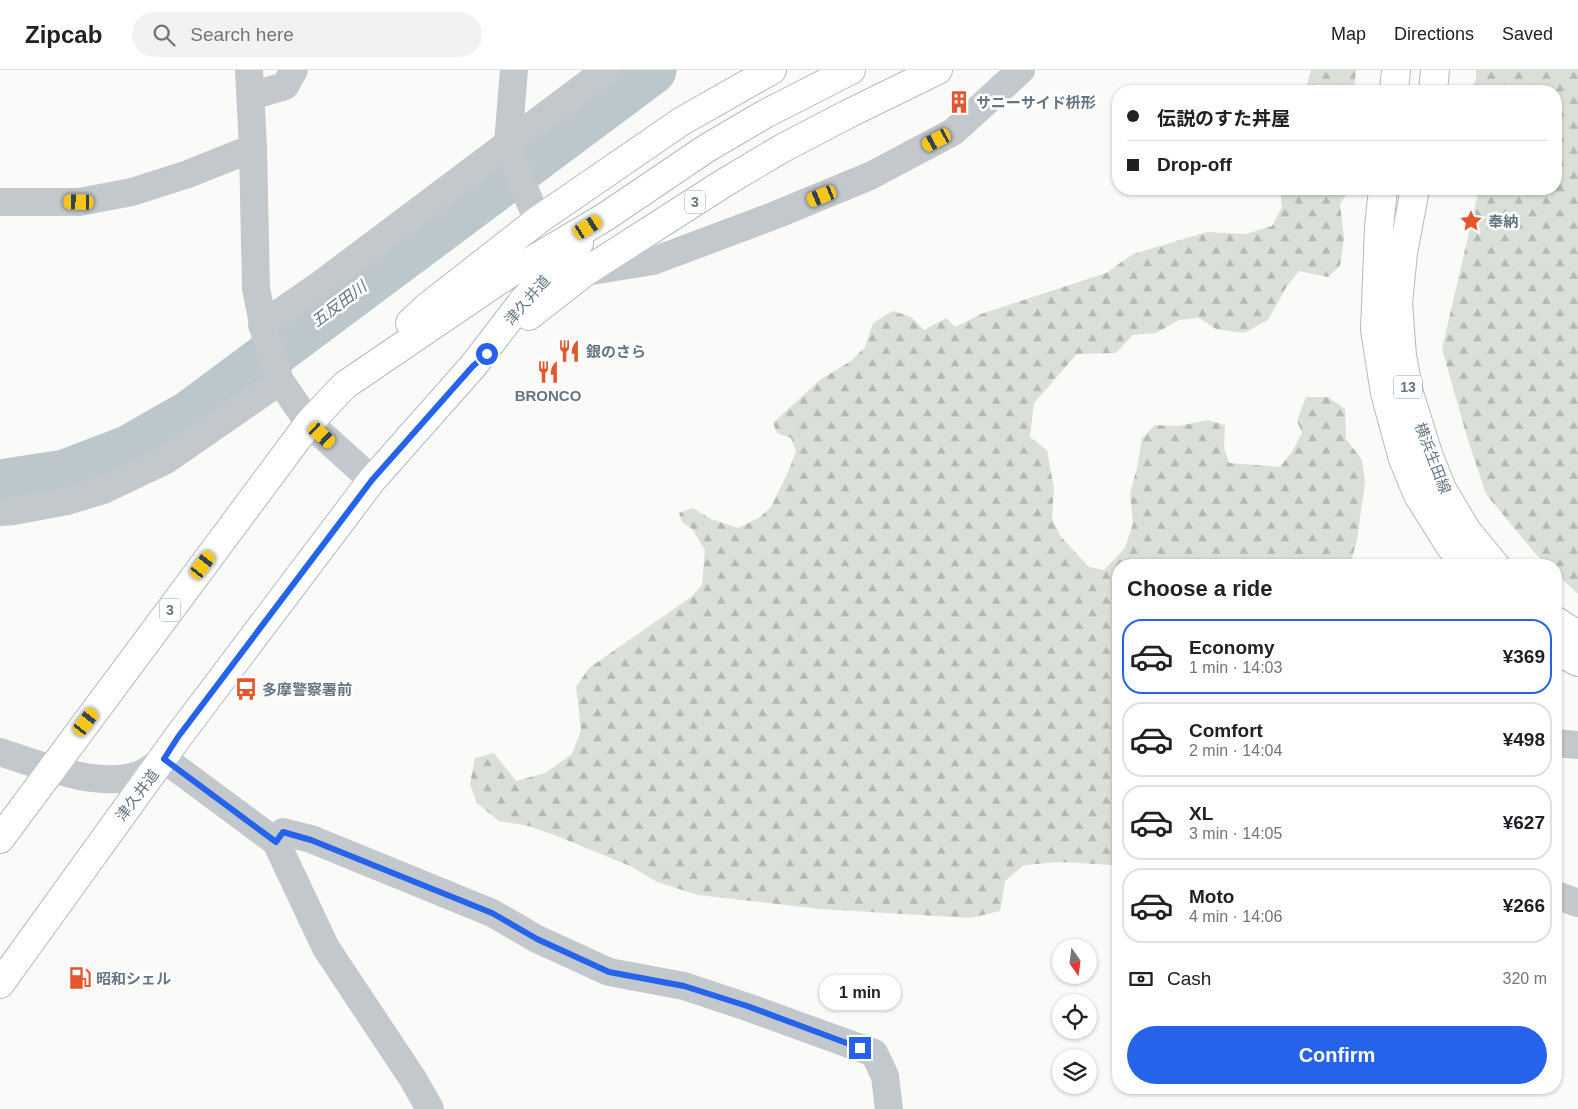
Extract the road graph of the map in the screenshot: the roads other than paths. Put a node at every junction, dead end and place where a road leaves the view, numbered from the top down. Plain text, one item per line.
1 (294, 70) edge
2 (514, 70) edge
3 (606, 70) edge
4 (772, 70) edge
5 (938, 70) edge
6 (1021, 70) edge
7 (841, 75) edge
8 (250, 83) edge
9 (509, 147) junction
10 (253, 148) junction
11 (1382, 195) edge
12 (1414, 195) edge
13 (0, 202) edge
14 (605, 217) junction
15 (538, 220) junction
16 (585, 272) junction
17 (264, 330) junction
18 (473, 366) junction
19 (278, 376) junction
20 (346, 385) junction
21 (309, 424) junction
22 (372, 480) junction
23 (0, 512) edge
24 (1460, 559) edge
25 (1490, 559) edge
26 (1562, 625) edge
27 (1578, 634) edge
28 (1562, 653) edge
29 (1578, 662) edge
30 (1562, 744) edge
31 (1578, 745) edge
32 (0, 752) edge
33 (164, 759) junction
34 (51, 769) junction
35 (0, 839) edge
36 (276, 842) junction
37 (1562, 897) edge
38 (1578, 903) edge
39 (0, 984) edge
40 (430, 1109) edge
41 (890, 1109) edge

1 - 8 street
2 - 9 street
3 - 9 street
4 - 15 main road, 3
5 - 16 main road, 3
6 - 16 street
7 - 14 main road, 津久井道 / 3
8 - 10 street
9 - 15 street
9 - 17 street
10 - 13 street
10 - 17 street
11 - 24 main road, 横浜生田線 / 13
12 - 25 main road, 横浜生田線 / 13
14 - 18 main road, 津久井道 / 3
14 - 20 main road, 津久井道 / 3
15 - 20 main road, 3
16 - 18 main road, 3
17 - 19 street
18 - 22 main road, 津久井道 / 3
19 - 21 street
19 - 23 street
20 - 21 main road, 津久井道 / 3
21 - 22 street
21 - 34 main road, 津久井道 / 3
22 - 33 main road, 津久井道 / 3
26 - 27 main road
28 - 29 main road
30 - 31 street
32 - 34 street
33 - 34 street
33 - 36 street
33 - 39 main road, 津久井道 / 3
34 - 35 main road, 津久井道 / 3
36 - 40 street
36 - 41 street
37 - 38 street

